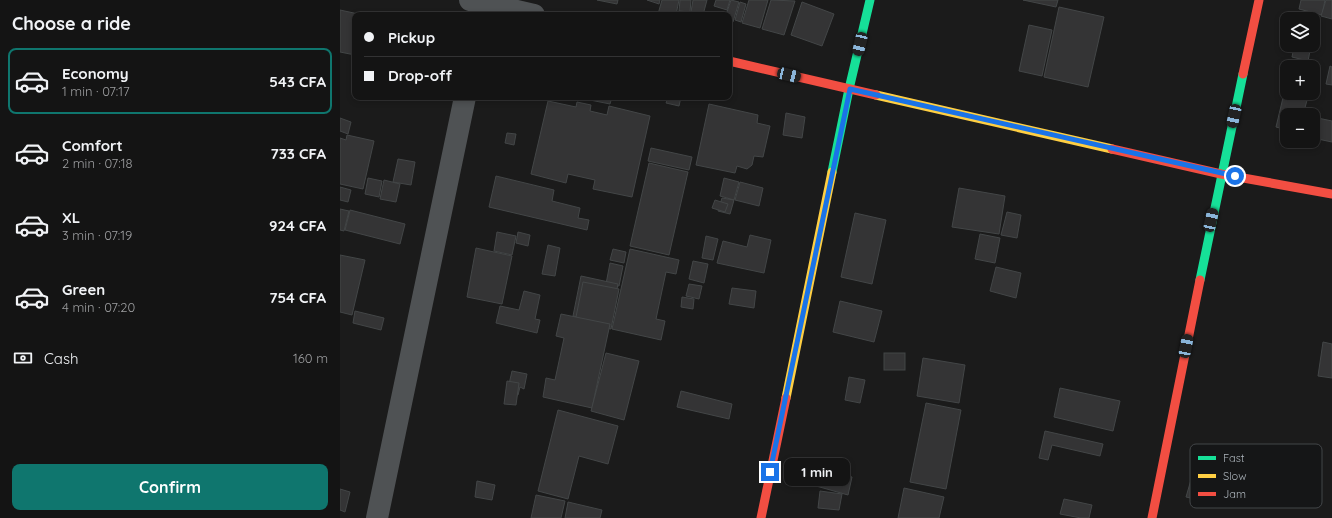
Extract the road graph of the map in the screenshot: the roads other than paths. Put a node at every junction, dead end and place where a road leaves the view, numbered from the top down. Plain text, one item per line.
1 (870, 0) edge
2 (1259, 0) edge
3 (481, 5) edge
4 (518, 12) edge
5 (732, 62) edge
6 (850, 89) junction
7 (464, 100) edge
8 (1221, 174) junction
9 (1332, 194) edge
10 (377, 518) edge
11 (761, 518) edge
12 (1152, 518) edge

1 - 6 street
2 - 8 street
3 - 4 street
5 - 6 street
6 - 8 street
6 - 11 street
7 - 10 street
8 - 9 street
8 - 12 street

